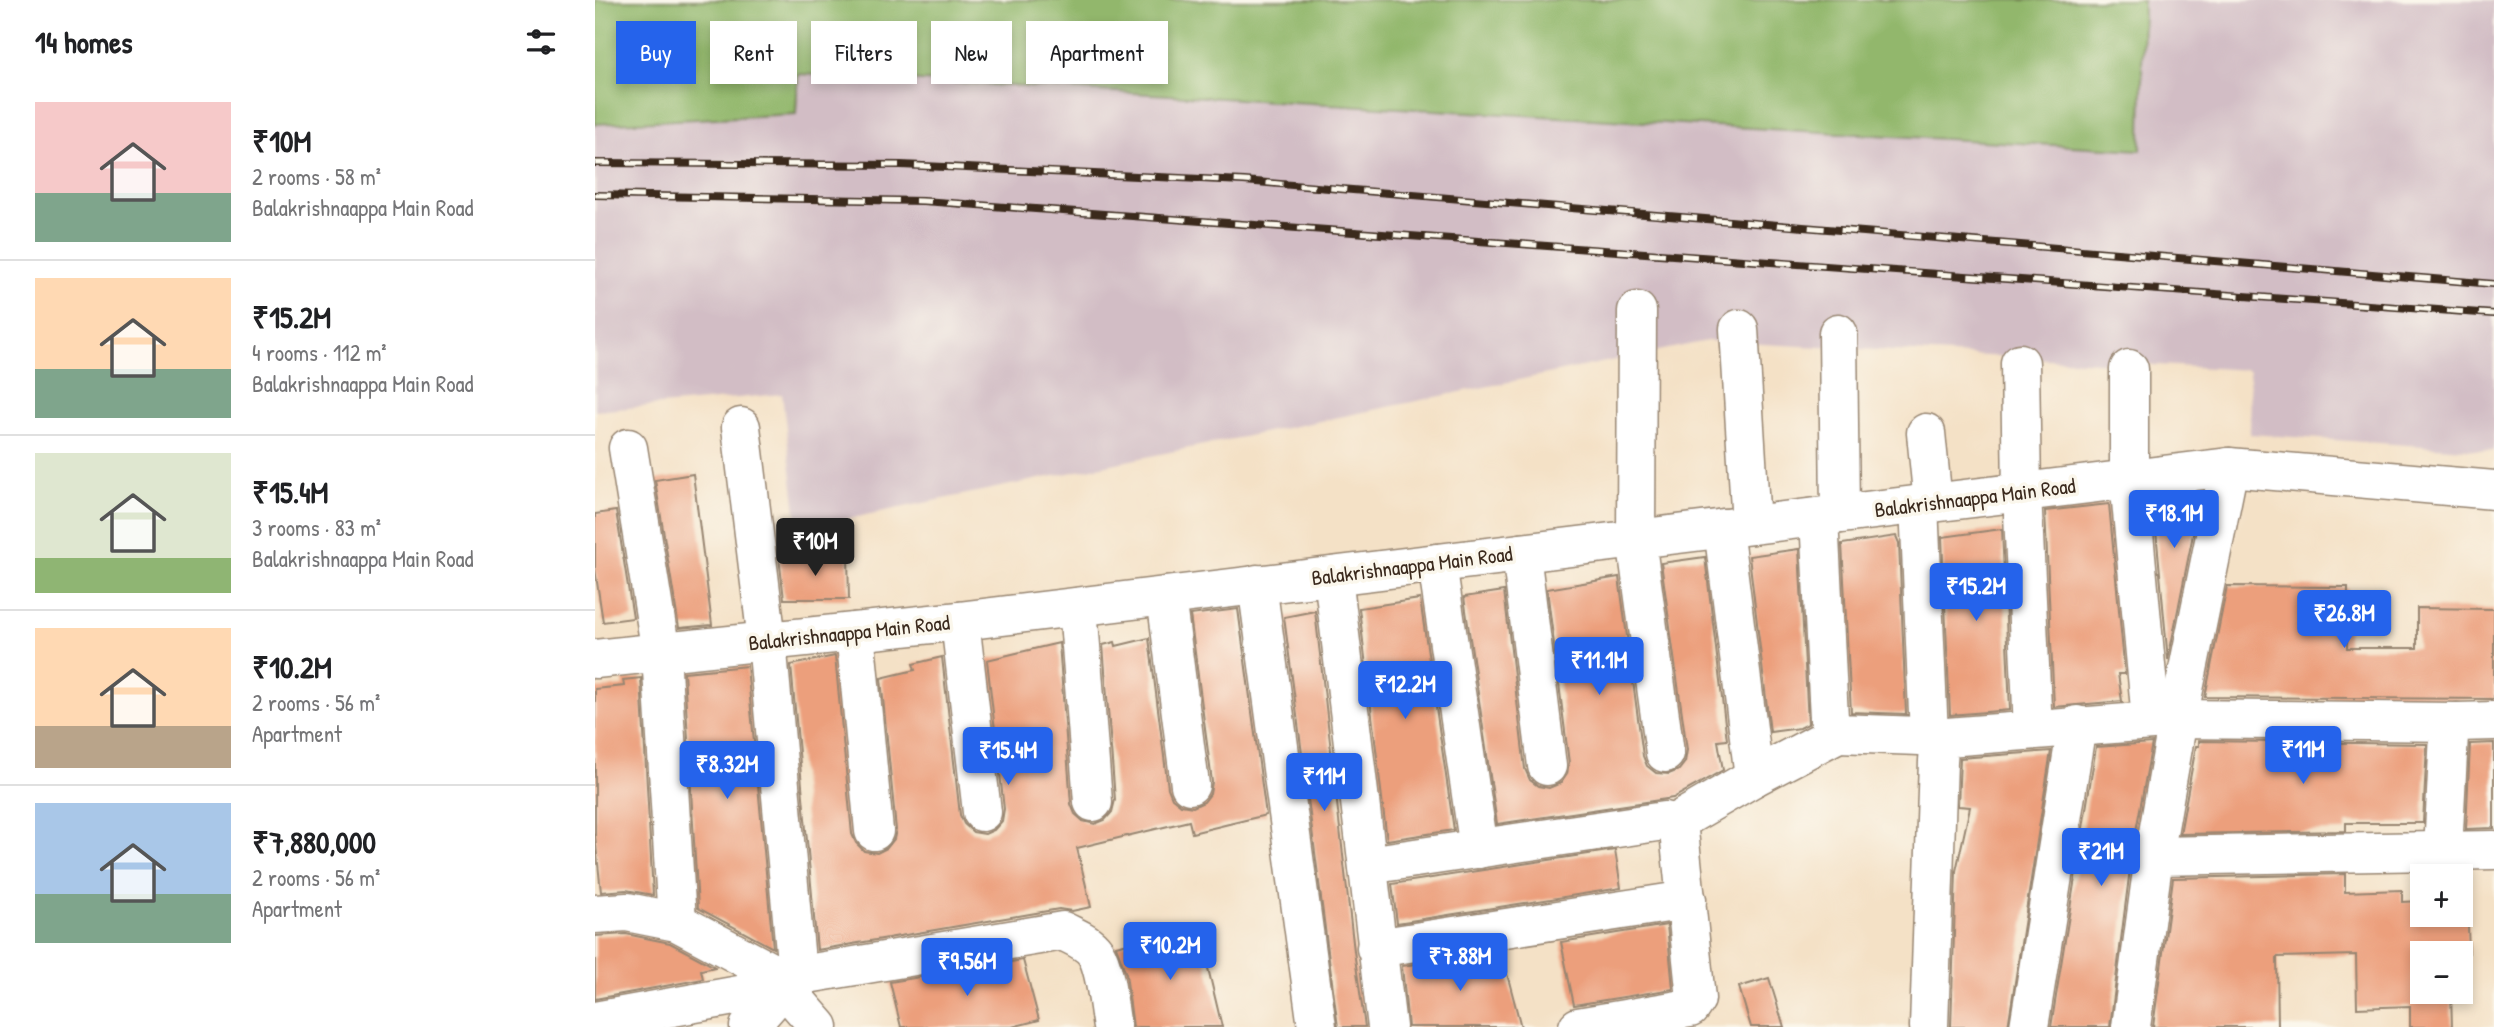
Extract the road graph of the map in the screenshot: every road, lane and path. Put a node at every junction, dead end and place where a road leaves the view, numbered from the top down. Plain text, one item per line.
1 (1637, 311) dead end
2 (1739, 329) dead end
3 (1838, 333) dead end
4 (2020, 363) dead end
5 (2129, 369) dead end
6 (741, 427) dead end
7 (1926, 433) dead end
8 (628, 448) dead end
9 (2229, 467) junction
10 (2129, 479) junction
11 (2494, 490) edge
12 (2022, 492) junction
13 (1926, 504) junction
14 (1829, 515) junction
15 (1737, 526) junction
16 (1636, 539) junction
17 (1521, 552) junction
18 (1437, 563) junction
19 (1333, 576) junction
20 (1257, 584) junction
21 (1166, 596) junction
22 (1078, 607) junction
23 (960, 621) junction
24 (855, 632) junction
25 (767, 641) junction
26 (661, 653) junction
27 (595, 659) edge
28 (2164, 720) junction
29 (2476, 722) edge
30 (2077, 725) junction
31 (2033, 730) junction
32 (1838, 733) junction
33 (1938, 736) junction
34 (1665, 753) dead end
35 (1547, 766) dead end
36 (1754, 777) junction
37 (1189, 785) dead end
38 (1093, 802) dead end
39 (982, 812) dead end
40 (1673, 824) junction
41 (874, 831) dead end
42 (1479, 849) junction
43 (2494, 850) edge
44 (2443, 851) junction
45 (2154, 856) junction
46 (1368, 865) junction
47 (1686, 900) junction
48 (595, 907) edge
49 (595, 914) edge
50 (677, 922) junction
51 (1376, 948) junction
52 (784, 977) junction
53 (1694, 978) junction
54 (595, 1021) edge
55 (749, 1027) edge
56 (819, 1027) edge
57 (1112, 1027) edge
58 (1317, 1027) edge
59 (1387, 1027) edge
60 (1578, 1027) edge
61 (1711, 1027) edge
62 (1929, 1027) edge
63 (2029, 1027) edge
64 (2130, 1027) edge

1 - 16 street
2 - 15 street
3 - 14 street
4 - 12 street
5 - 10 street
6 - 25 street
7 - 13 street
8 - 26 street
9 - 10 street, Balakrishnaappa Main Road
9 - 11 street, Balakrishnaappa Main Road
9 - 28 street
10 - 12 street, Balakrishnaappa Main Road
10 - 28 street
12 - 13 street, Balakrishnaappa Main Road
12 - 31 street
13 - 14 street, Balakrishnaappa Main Road
13 - 33 street
14 - 15 street, Balakrishnaappa Main Road
14 - 32 street
15 - 16 street, Balakrishnaappa Main Road
15 - 36 street
16 - 17 street, Balakrishnaappa Main Road
16 - 34 street
17 - 18 street, Balakrishnaappa Main Road
17 - 35 street
18 - 19 street, Balakrishnaappa Main Road
18 - 42 street
19 - 20 street, Balakrishnaappa Main Road
19 - 46 street
20 - 21 street, Balakrishnaappa Main Road
20 - 58 street
21 - 22 street, Balakrishnaappa Main Road
21 - 37 street
22 - 23 street, Balakrishnaappa Main Road
22 - 38 street
23 - 24 street, Balakrishnaappa Main Road
23 - 39 street
24 - 25 street, Balakrishnaappa Main Road
24 - 41 street
25 - 26 street, Balakrishnaappa Main Road
25 - 52 street
26 - 27 street, Balakrishnaappa Main Road
26 - 50 street
28 - 29 street
28 - 30 street
28 - 45 street
29 - 44 street
30 - 31 street
30 - 63 street
31 - 33 street
32 - 33 street
32 - 36 street
33 - 62 street
36 - 40 street
40 - 42 street
40 - 47 street
42 - 46 street
43 - 44 street
44 - 45 street
45 - 64 street
46 - 51 street
47 - 51 street
47 - 53 street
48 - 49 street
49 - 50 street
50 - 52 street
51 - 59 street
52 - 54 street
52 - 55 street
52 - 56 street
52 - 57 street
53 - 60 street
53 - 61 street

